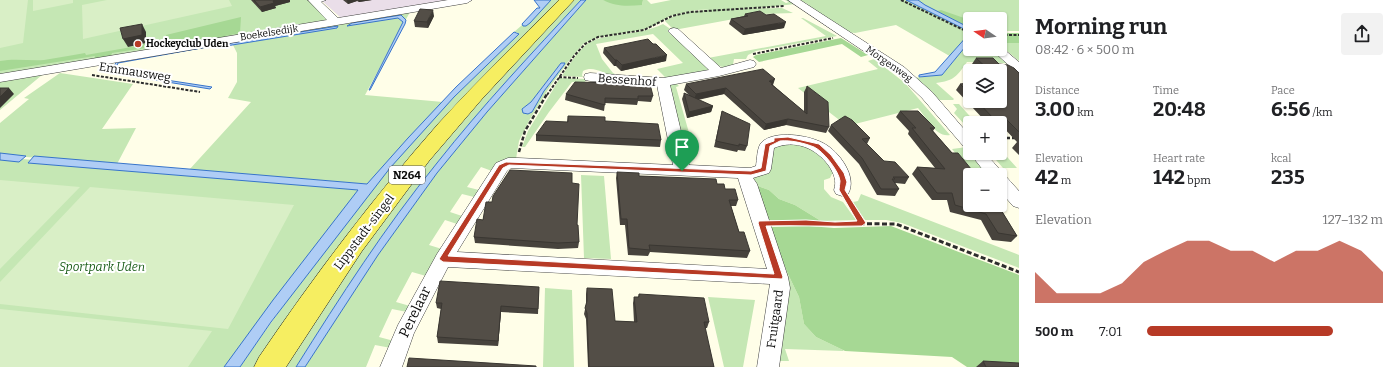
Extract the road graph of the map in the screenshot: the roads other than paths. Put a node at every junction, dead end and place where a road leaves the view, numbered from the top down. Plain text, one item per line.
1 (466, 0) edge
2 (567, 0) edge
3 (317, 1) edge
4 (796, 2) edge
5 (336, 22) junction
6 (674, 31) dead end
7 (1005, 56) edge
8 (750, 64) road end
9 (1019, 68) edge
10 (719, 72) junction
11 (590, 77) road end
12 (0, 78) edge
13 (663, 82) junction
14 (963, 137) edge
15 (983, 160) edge
16 (990, 168) edge
17 (682, 171) junction
18 (743, 173) junction
19 (1007, 188) edge
20 (842, 190) road end
21 (1019, 202) edge
22 (443, 259) junction
23 (779, 277) junction
24 (269, 367) edge
25 (391, 367) edge
26 (768, 367) edge

1 - 5 street, Boekelsedijk
2 - 24 main road, Lippstadt-singel / N264
3 - 5 street
4 - 14 street, Morgenweg
5 - 12 street, Boekelsedijk
6 - 10 street
7 - 9 street
8 - 10 street, Bessenhof
10 - 13 street, Bessenhof
11 - 13 street, Bessenhof
13 - 17 street, Bessenhof
15 - 16 street
17 - 18 street
17 - 22 street
18 - 20 street
18 - 23 street, Fruitgaard
19 - 21 street
22 - 23 street
22 - 25 street, Perelaar
23 - 26 street, Fruitgaard

